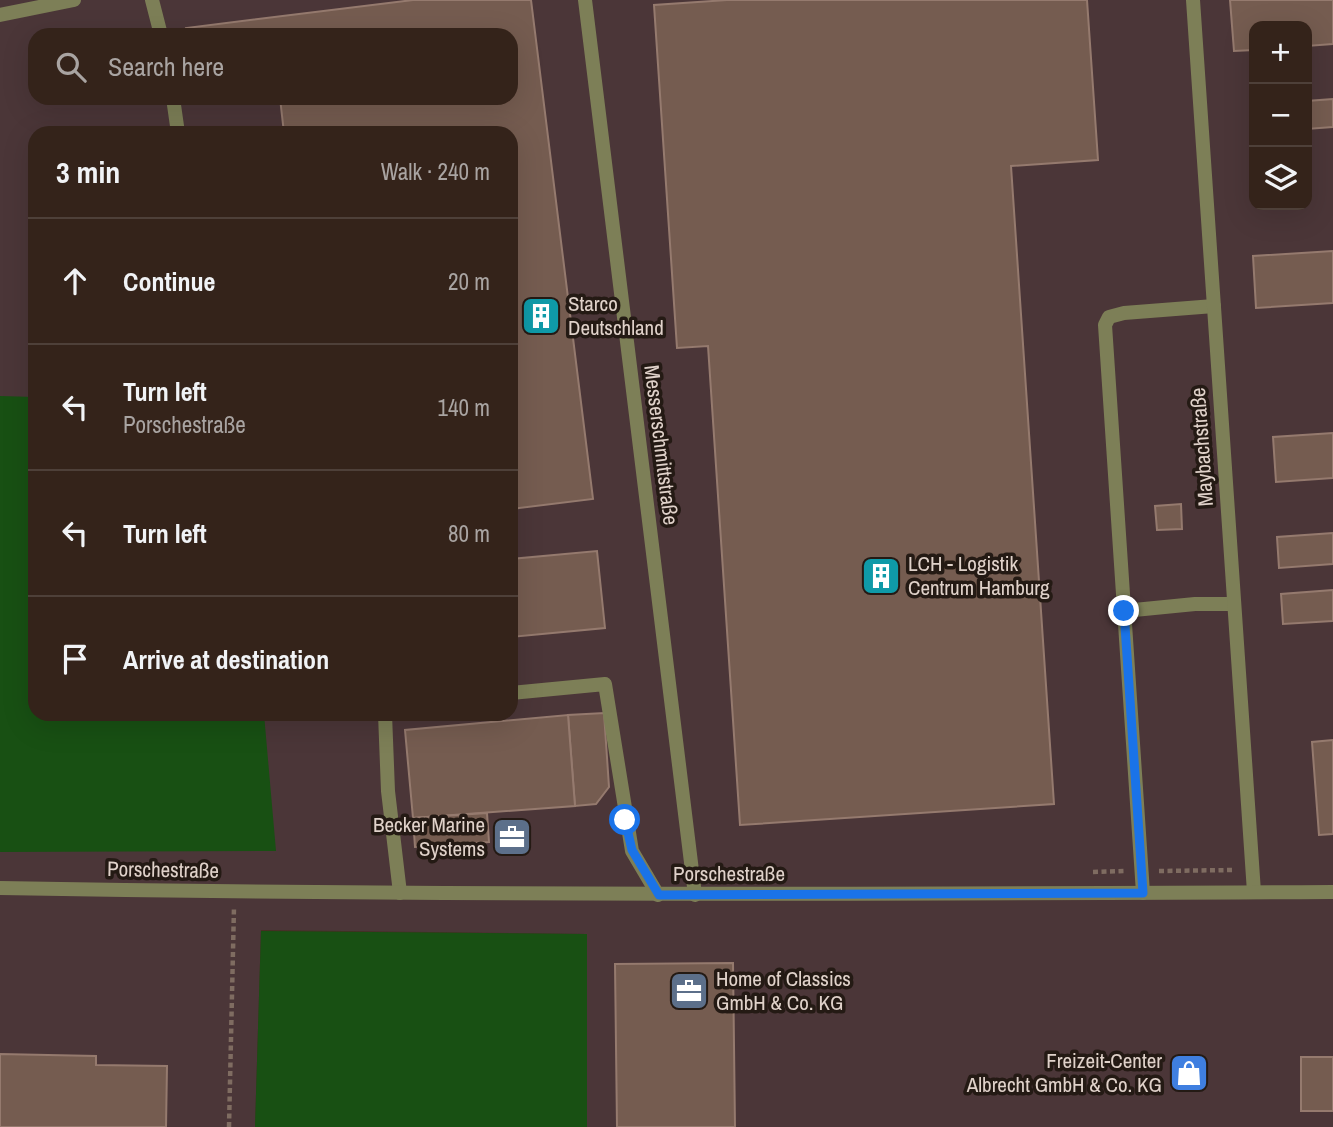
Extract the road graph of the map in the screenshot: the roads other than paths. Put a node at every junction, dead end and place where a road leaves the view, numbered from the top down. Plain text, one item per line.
1 (74, 0) edge
2 (152, 0) edge
3 (585, 0) edge
4 (1193, 0) edge
5 (0, 15) edge
6 (159, 28) edge
7 (174, 105) edge
8 (177, 126) edge
9 (1214, 306) junction
10 (1234, 604) junction
11 (1124, 611) junction
12 (518, 692) edge
13 (385, 721) edge
14 (0, 888) edge
15 (1254, 892) junction
16 (1333, 892) edge
17 (400, 893) junction
18 (1143, 893) junction
19 (659, 895) junction
20 (695, 895) junction

1 - 5 street
2 - 6 street
3 - 20 street, Messerschmittstraße
4 - 9 street, Maybachstraße
7 - 8 street
9 - 10 street, Maybachstraße
9 - 11 street
10 - 11 street
10 - 15 street, Maybachstraße
11 - 18 street
12 - 19 street
13 - 17 street
14 - 17 street, Porschestraße
15 - 16 street, Porschestraße
15 - 18 street, Porschestraße
17 - 19 street, Porschestraße
18 - 20 street, Porschestraße
19 - 20 street, Porschestraße

